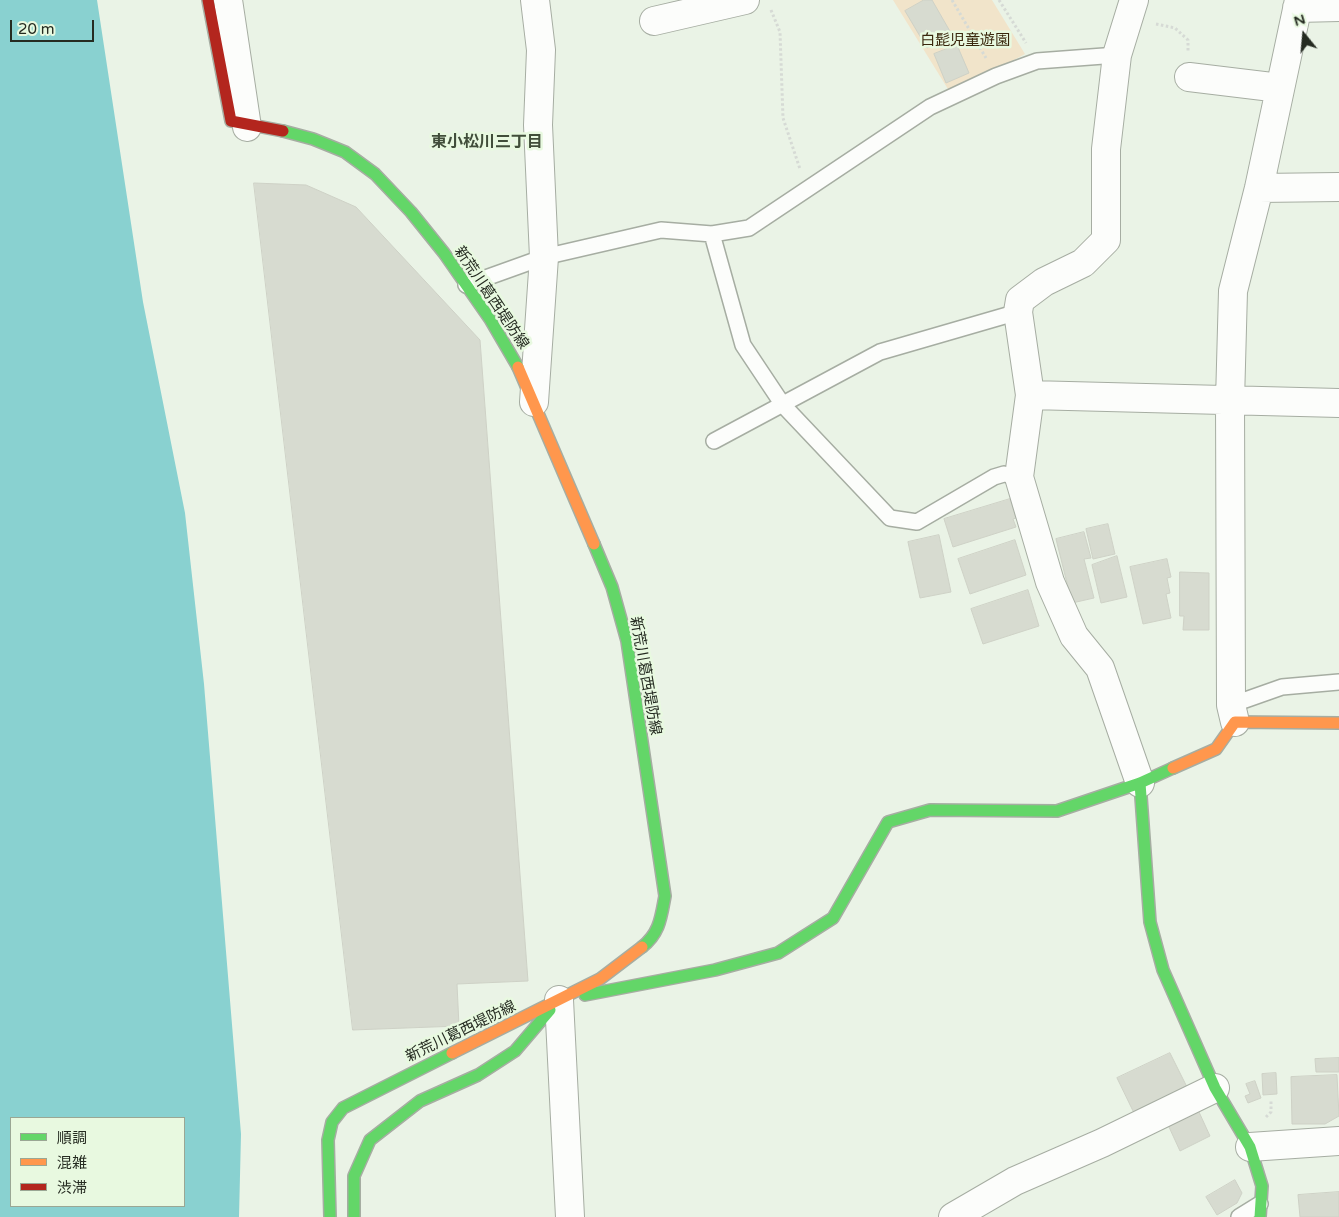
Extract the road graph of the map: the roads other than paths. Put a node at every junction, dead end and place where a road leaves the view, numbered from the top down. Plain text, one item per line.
1 (208, 0) edge
2 (228, 0) edge
3 (535, 0) edge
4 (745, 0) edge
5 (1298, 4) edge
6 (1339, 7) edge
7 (1131, 9) edge
8 (654, 21) dead end
9 (1117, 55) junction
10 (1189, 77) road end
11 (1280, 88) junction
12 (247, 127) junction
13 (1339, 186) edge
14 (1259, 188) junction
15 (712, 234) junction
16 (544, 256) junction
17 (466, 285) junction
18 (1018, 312) junction
19 (1030, 395) junction
20 (1230, 401) junction
21 (534, 402) junction
22 (1339, 403) edge
23 (783, 405) junction
24 (714, 441) dead end
25 (1019, 477) junction
26 (1339, 682) edge
27 (1233, 714) junction
28 (1339, 723) edge
29 (1140, 783) junction
30 (559, 1000) junction
31 (1215, 1088) junction
32 (1339, 1141) edge
33 (1250, 1147) junction
34 (1260, 1211) edge
35 (330, 1217) edge
36 (354, 1217) edge
37 (570, 1217) edge
38 (953, 1217) edge
39 (1239, 1217) edge

1 - 12 street
2 - 12 street
3 - 16 street
4 - 8 street
5 - 6 street
5 - 11 street
7 - 9 street
9 - 15 lane
9 - 18 street
10 - 11 street
11 - 14 street
12 - 17 street, 新荒川葛西堤防線
13 - 14 street
14 - 20 street
15 - 16 lane
15 - 23 lane
16 - 17 lane
16 - 21 street
17 - 21 street, 新荒川葛西堤防線
18 - 19 street
18 - 23 lane
19 - 20 street
19 - 25 street
20 - 22 street
20 - 27 street
21 - 30 street, 新荒川葛西堤防線
23 - 24 lane
23 - 25 lane
25 - 29 street
26 - 27 lane
27 - 28 street
27 - 29 street
29 - 30 street
29 - 31 street
30 - 35 street, 新荒川葛西堤防線
30 - 36 street
30 - 37 street
31 - 33 street
31 - 38 street
32 - 33 street
33 - 34 street
34 - 39 lane

